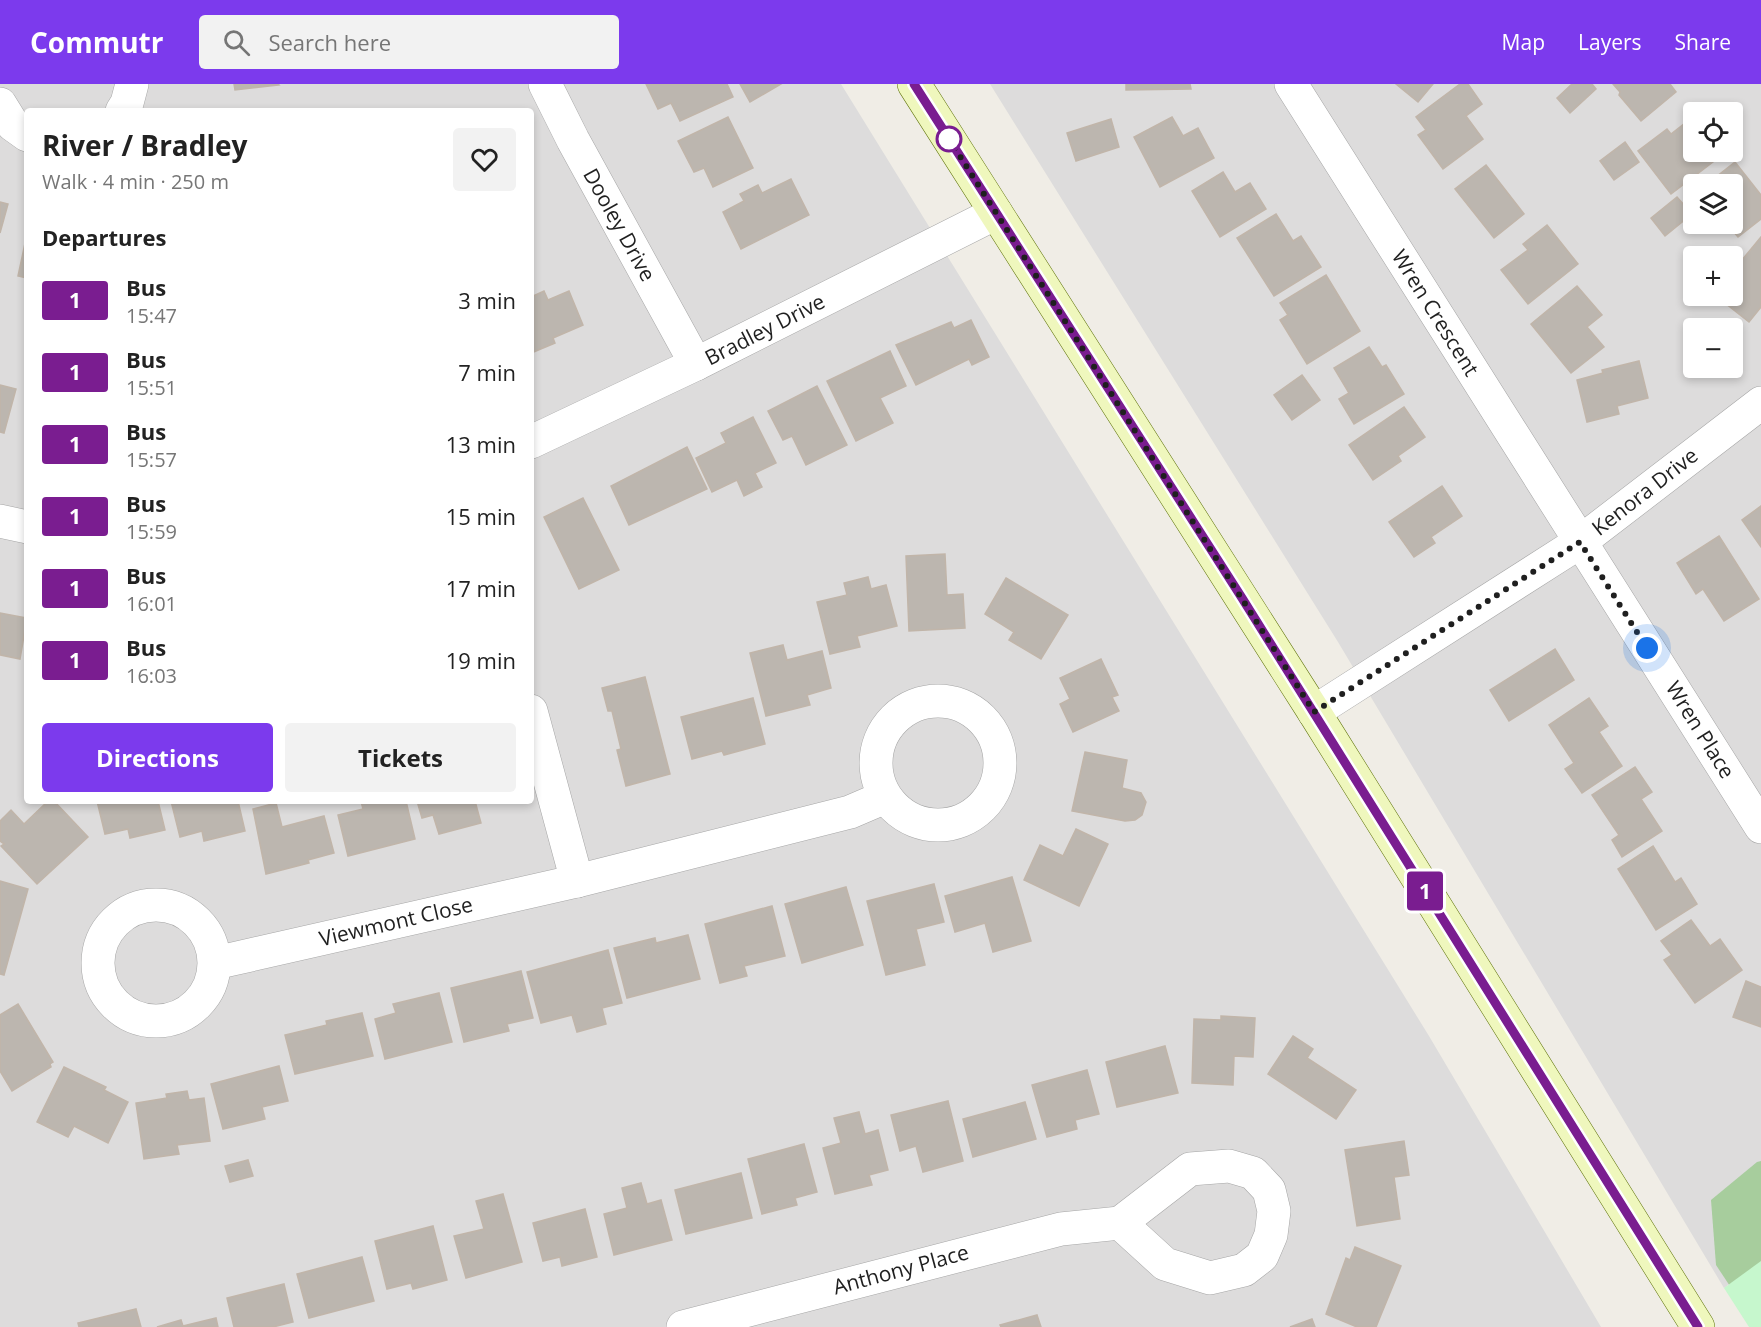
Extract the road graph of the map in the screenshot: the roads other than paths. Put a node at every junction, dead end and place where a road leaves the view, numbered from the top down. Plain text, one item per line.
1 (132, 84) edge
2 (545, 84) edge
3 (914, 84) edge
4 (1291, 84) edge
5 (0, 105) edge
6 (124, 108) edge
7 (24, 133) edge
8 (996, 213) junction
9 (696, 364) junction
10 (1761, 403) edge
11 (534, 441) edge
12 (0, 521) edge
13 (24, 526) edge
14 (1580, 542) junction
15 (1314, 712) junction
16 (534, 722) edge
17 (885, 797) dead end
18 (1761, 827) edge
19 (577, 881) junction
20 (215, 963) dead end
21 (1120, 1222) dead end
22 (683, 1327) edge
23 (1698, 1327) edge

1 - 6 street
2 - 9 street, Dooley Drive
3 - 8 street
4 - 14 street, Wren Crescent
5 - 7 street
8 - 9 street, Bradley Drive
8 - 15 street
9 - 11 street, Bradley Drive
10 - 14 street, Kenora Drive
12 - 13 street
14 - 15 street, Kenora Drive
14 - 18 street, Wren Place
15 - 23 street
16 - 19 street
17 - 19 street, Viewmont Close
19 - 20 street, Viewmont Close
21 - 22 street, Anthony Place

